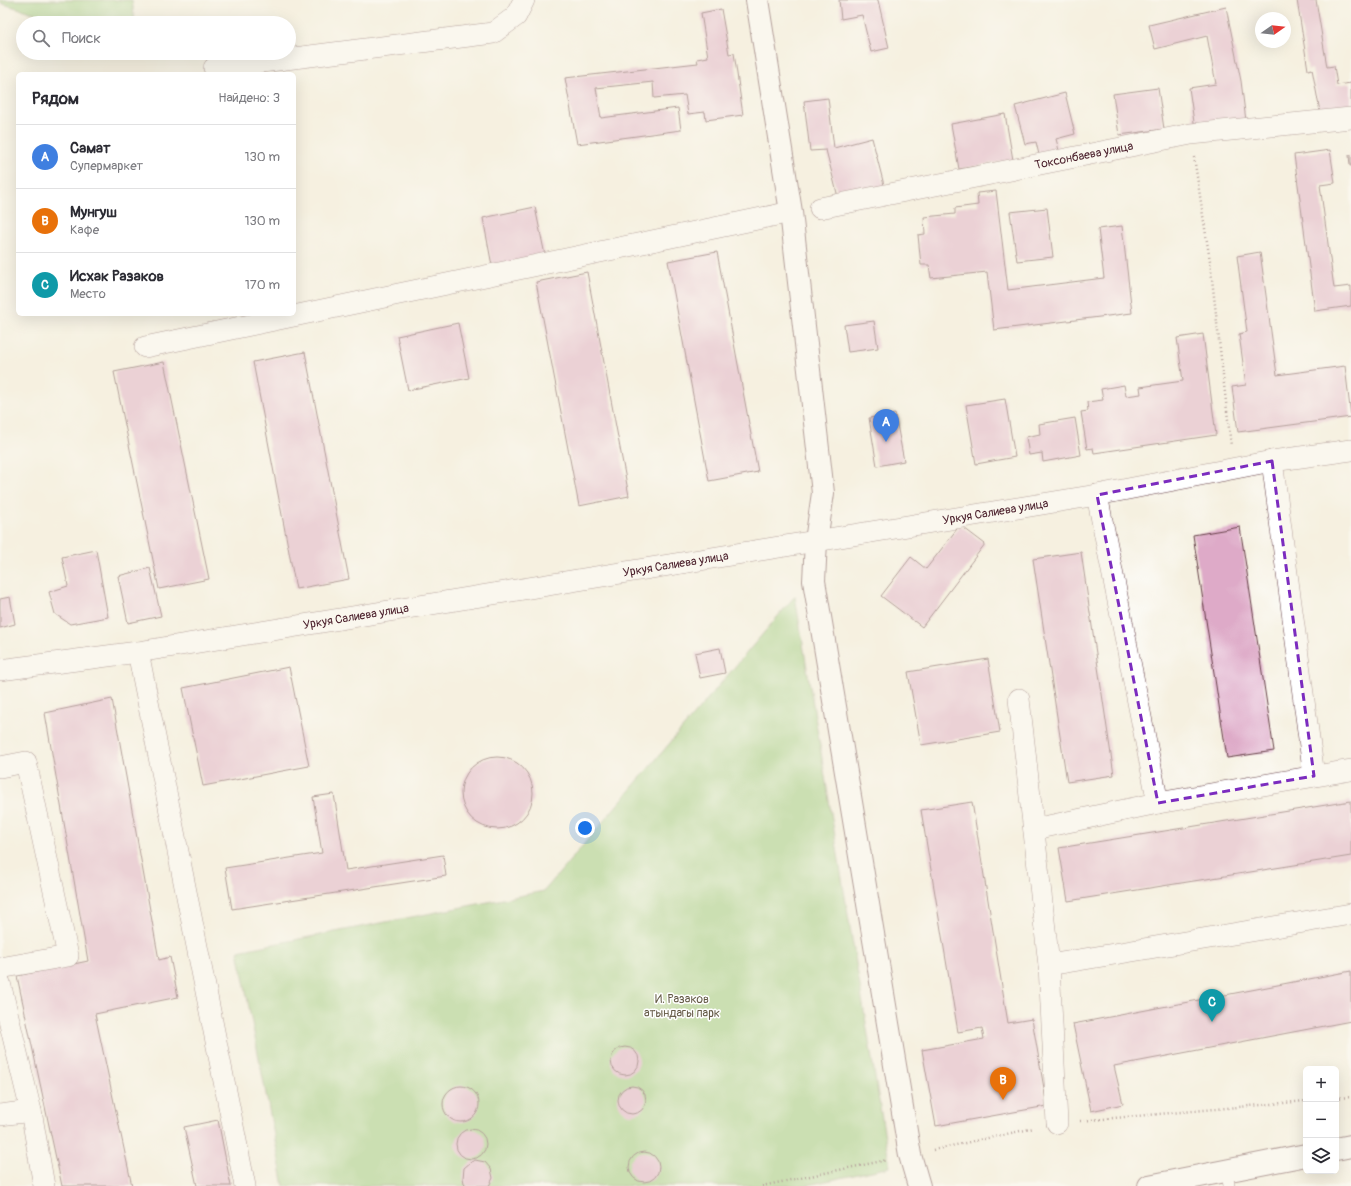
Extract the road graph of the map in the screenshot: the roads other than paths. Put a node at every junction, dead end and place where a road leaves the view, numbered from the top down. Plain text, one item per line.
1 (524, 0) edge
2 (757, 0) edge
3 (296, 58) edge
4 (278, 60) edge
5 (214, 68) dead end
6 (1351, 118) edge
7 (820, 208) dead end
8 (791, 212) junction
9 (296, 315) edge
10 (293, 316) edge
11 (145, 347) dead end
12 (1351, 450) edge
13 (1272, 462) junction
14 (1097, 495) junction
15 (816, 541) junction
16 (138, 652) junction
17 (0, 670) edge
18 (1018, 699) dead end
19 (0, 767) edge
20 (1351, 770) edge
21 (1314, 776) junction
22 (1158, 803) junction
23 (1034, 829) junction
24 (1351, 914) edge
25 (1050, 965) junction
26 (0, 968) edge
27 (0, 983) edge
28 (31, 1111) junction
29 (0, 1115) edge
30 (1057, 1123) road end
31 (1351, 1146) edge
32 (1339, 1148) edge
33 (1303, 1156) edge
34 (1228, 1179) edge
35 (44, 1186) edge
36 (245, 1186) edge
37 (919, 1186) edge
38 (1149, 1186) edge

1 - 3 street
2 - 8 street
4 - 5 street
6 - 7 street, Токсонбаева улица
8 - 9 street
8 - 15 street
10 - 11 street
12 - 13 street, Уркуя Салиева улица
13 - 14 street, Уркуя Салиева улица
13 - 21 street
14 - 15 street, Уркуя Салиева улица
14 - 22 street
15 - 16 street, Уркуя Салиева улица
15 - 37 street
16 - 17 street, Уркуя Салиева улица
16 - 36 street
18 - 23 street
19 - 26 street
20 - 21 street
21 - 22 street
22 - 23 street
23 - 25 street
24 - 25 street
25 - 30 street
27 - 28 street
28 - 29 street
28 - 35 street
31 - 32 street
33 - 34 street
34 - 38 street

